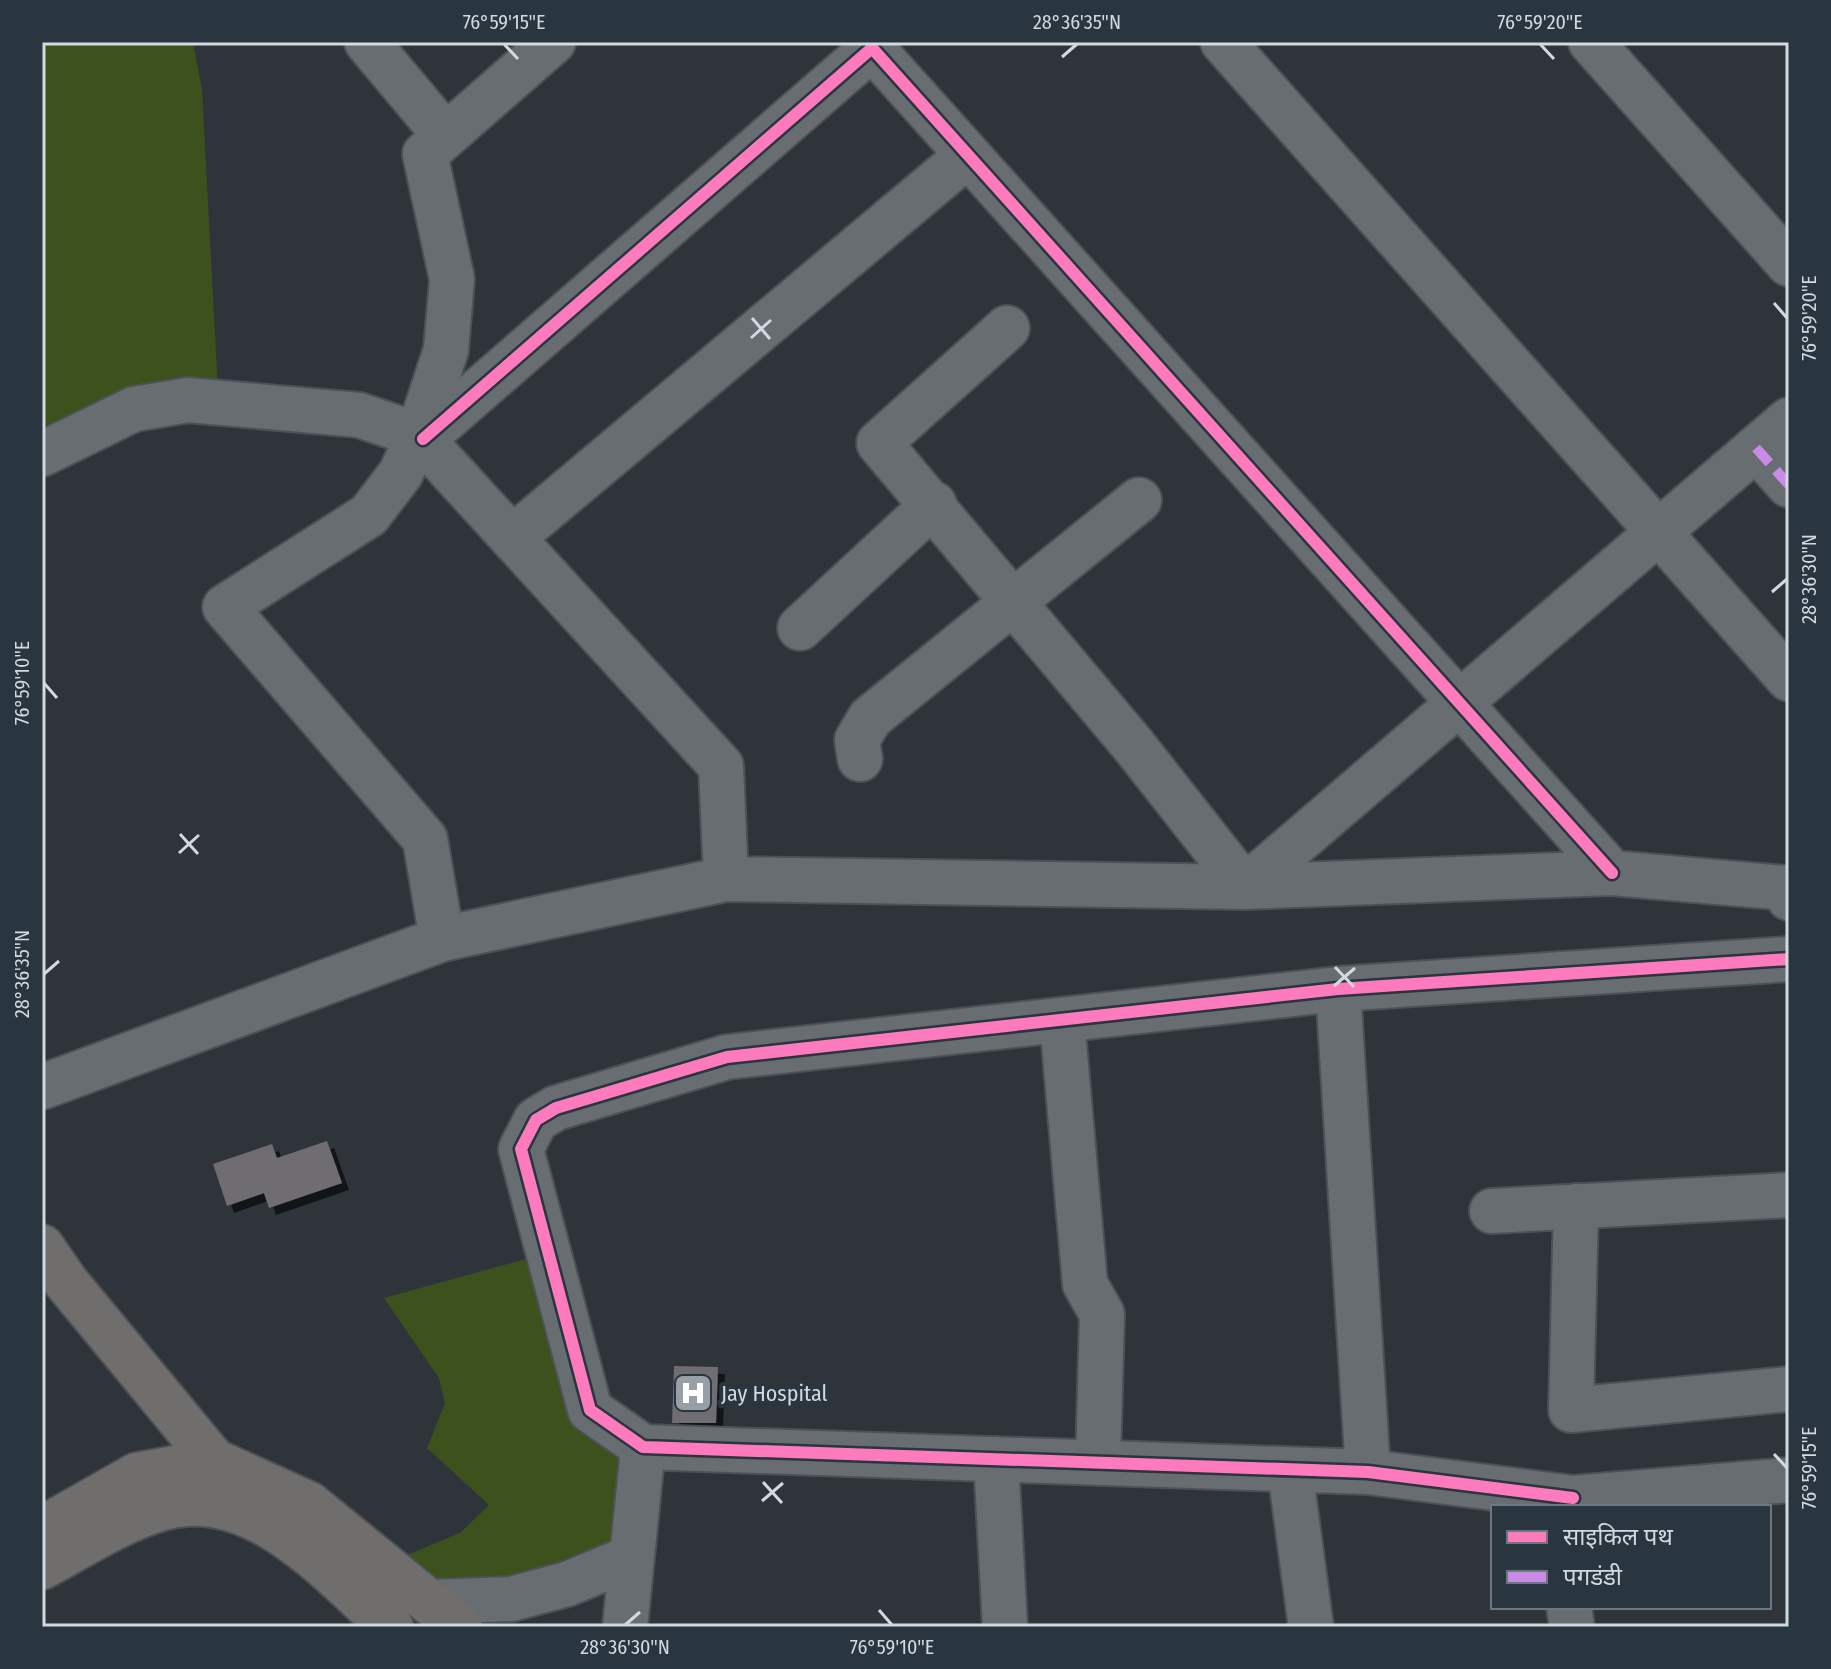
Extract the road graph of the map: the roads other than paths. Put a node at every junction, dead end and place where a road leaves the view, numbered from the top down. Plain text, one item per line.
1 (367, 42) edge
2 (553, 42) edge
3 (1223, 42) edge
4 (1591, 42) edge
5 (869, 45) edge
6 (445, 135) junction
7 (968, 155) junction
8 (1789, 264) edge
9 (1007, 328) dead end
10 (1789, 420) edge
11 (420, 437) junction
12 (1756, 448) junction
13 (42, 454) edge
14 (1789, 485) edge
15 (1139, 500) dead end
16 (934, 504) junction
17 (1659, 532) junction
18 (512, 538) junction
19 (1013, 600) junction
20 (800, 628) dead end
21 (1789, 679) edge
22 (1461, 702) junction
23 (860, 759) dead end
24 (1612, 873) junction
25 (726, 879) junction
26 (1245, 887) junction
27 (1788, 891) edge
28 (442, 939) junction
29 (1789, 959) edge
30 (1338, 989) junction
31 (1062, 1020) junction
32 (42, 1087) edge
33 (1789, 1195) edge
34 (1576, 1206) junction
35 (1492, 1211) dead end
36 (42, 1247) edge
37 (1789, 1389) edge
38 (643, 1447) junction
39 (996, 1459) junction
40 (1098, 1463) junction
41 (1290, 1470) junction
42 (1368, 1472) junction
43 (1789, 1480) edge
44 (211, 1481) junction
45 (1573, 1502) edge
46 (42, 1529) edge
47 (632, 1557) junction
48 (42, 1567) edge
49 (444, 1615) edge
50 (391, 1627) edge
51 (625, 1627) edge
52 (1005, 1627) edge
53 (1311, 1627) edge

1 - 6 street
2 - 6 street
3 - 17 street
4 - 8 street
5 - 7 street
5 - 11 street
6 - 11 street
7 - 18 street
7 - 22 street
9 - 16 street
10 - 12 street
11 - 13 street
11 - 18 street
11 - 28 street
12 - 14 street
12 - 17 street
15 - 19 street
16 - 19 street
16 - 20 street
17 - 21 street
17 - 22 street
18 - 25 street
19 - 23 street
19 - 26 street
22 - 24 street
22 - 26 street
24 - 26 street
24 - 27 street
25 - 26 street
25 - 28 street
28 - 32 street
29 - 30 street
30 - 31 street
30 - 42 street
31 - 38 street
31 - 40 street
33 - 34 street
34 - 35 street
34 - 37 street
36 - 44 main road
38 - 39 street
38 - 47 street
39 - 40 street
39 - 52 street
40 - 41 street
41 - 42 street
41 - 53 street
42 - 45 street
43 - 45 street
44 - 46 main road
44 - 48 main road
44 - 49 main road
44 - 50 main road
47 - 49 street
47 - 51 street

